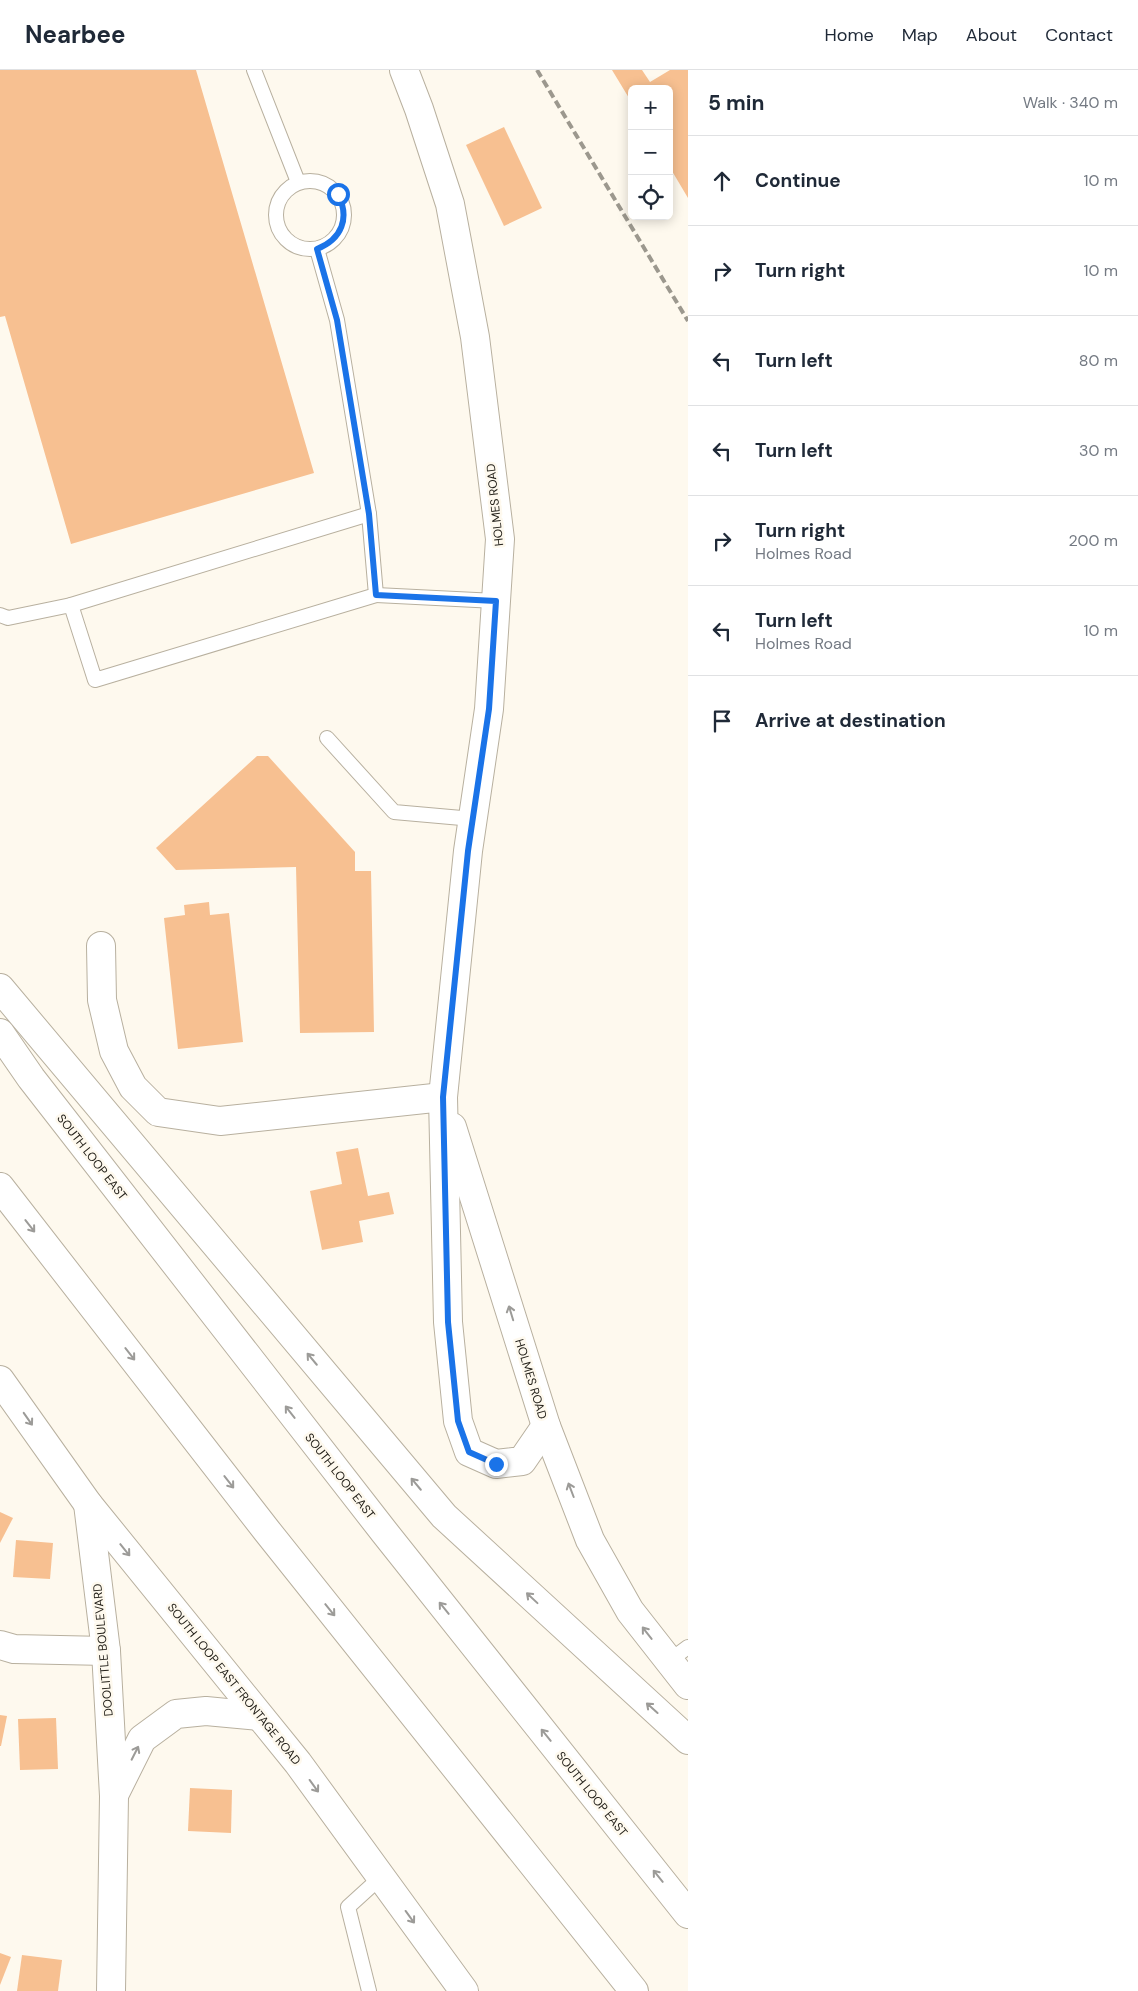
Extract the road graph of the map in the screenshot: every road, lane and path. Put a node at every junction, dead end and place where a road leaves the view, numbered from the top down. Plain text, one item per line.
1 (254, 70) edge
2 (404, 70) edge
3 (298, 182) junction
4 (317, 249) junction
5 (369, 514) junction
6 (376, 595) junction
7 (496, 601) junction
8 (71, 605) junction
9 (0, 615) edge
10 (327, 738) dead end
11 (473, 820) junction
12 (101, 946) dead end
13 (0, 988) edge
14 (0, 1033) edge
15 (443, 1097) junction
16 (0, 1187) edge
17 (0, 1380) edge
18 (546, 1426) junction
19 (88, 1504) junction
20 (0, 1645) edge
21 (106, 1651) junction
22 (679, 1654) edge
23 (688, 1685) edge
24 (259, 1716) junction
25 (688, 1740) edge
26 (114, 1796) junction
27 (381, 1877) junction
28 (688, 1914) edge
29 (111, 1991) edge
30 (369, 1991) edge
31 (464, 1991) edge
32 (634, 1991) edge

1 - 3 lane
2 - 7 main road, HOLMES ROAD
3 - 4 lane
3 - 4 lane
4 - 5 lane
5 - 6 lane
5 - 8 lane
6 - 7 lane
6 - 8 lane
7 - 11 main road, HOLMES ROAD
8 - 9 lane
10 - 11 lane
11 - 15 main road, HOLMES ROAD
12 - 15 main road
25 -> 13 main road
28 -> 14 main road, SOUTH LOOP EAST
18 -> 15 main road, HOLMES ROAD
15 - 18 main road, HOLMES ROAD
16 -> 32 main road
17 -> 19 main road, SOUTH LOOP EAST FRONTAGE ROAD
22 -> 18 main road
19 - 21 main road, DOOLITTLE BOULEVARD
19 -> 24 main road, SOUTH LOOP EAST FRONTAGE ROAD
20 - 21 main road
21 - 26 main road, DOOLITTLE BOULEVARD
22 - 23 main road
26 -> 24 main road, DOOLITTLE BOULEVARD
24 -> 27 main road, SOUTH LOOP EAST FRONTAGE ROAD
26 - 29 main road, DOOLITTLE BOULEVARD
27 - 30 lane
27 -> 31 main road, SOUTH LOOP EAST FRONTAGE ROAD

